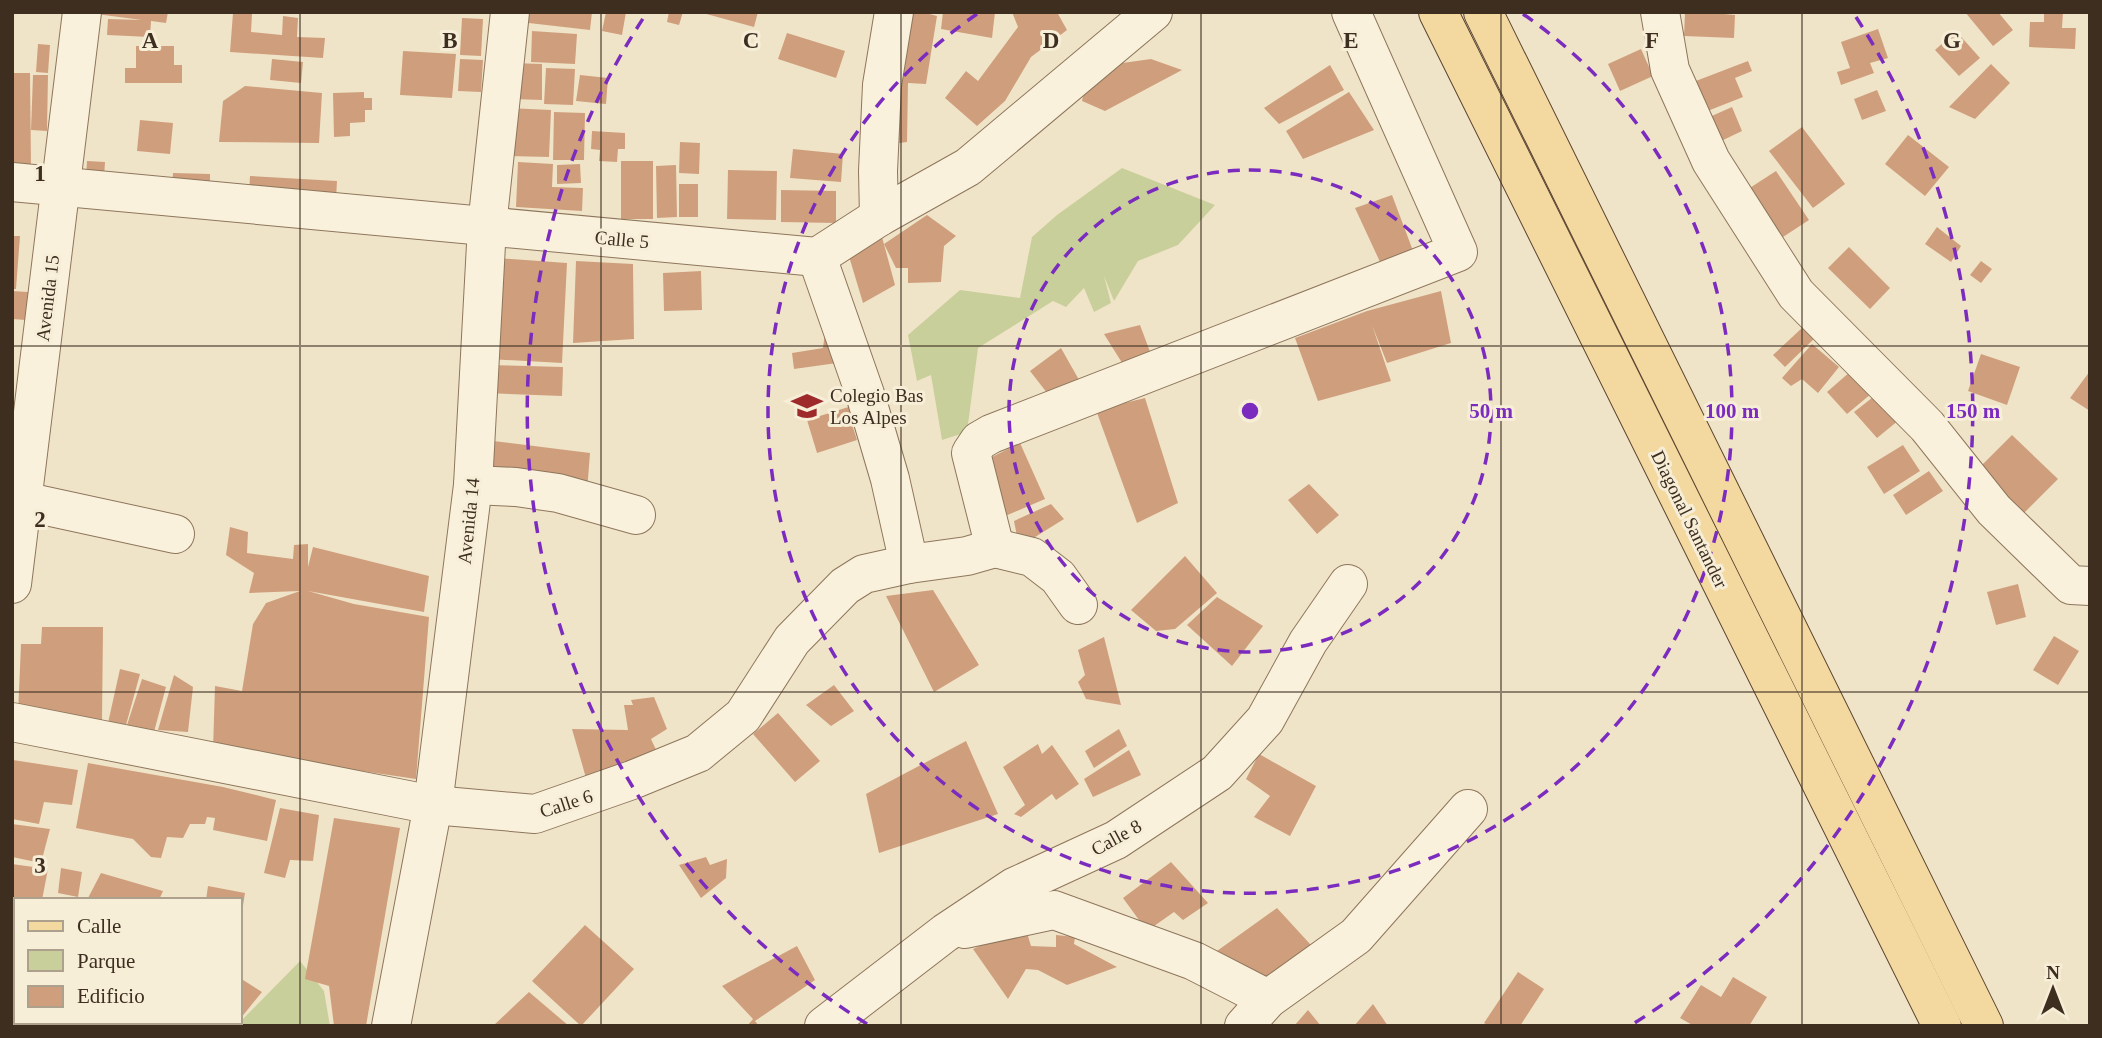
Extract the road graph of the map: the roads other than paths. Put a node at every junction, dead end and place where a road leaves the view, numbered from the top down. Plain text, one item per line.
1 (82, 12) edge
2 (510, 12) edge
3 (894, 12) edge
4 (1153, 12) edge
5 (1351, 12) edge
6 (1438, 12) edge
7 (1483, 12) edge
8 (1660, 12) edge
9 (12, 181) edge
10 (61, 186) junction
11 (879, 217) junction
12 (488, 226) junction
13 (817, 257) junction
14 (473, 485) junction
15 (23, 501) junction
16 (636, 515) dead end
17 (175, 534) dead end
18 (995, 548) junction
19 (909, 564) junction
20 (12, 584) edge
21 (1348, 584) dead end
22 (2090, 586) edge
23 (1078, 605) dead end
24 (12, 722) edge
25 (433, 805) junction
26 (1468, 809) dead end
27 (945, 933) junction
28 (1256, 1012) edge
29 (391, 1026) edge
30 (824, 1026) edge
31 (1942, 1026) edge
32 (1984, 1026) edge

1 - 10 street, Avenida 15
2 - 12 street, Avenida 14
3 - 11 street
4 - 11 street
5 - 18 street
6 - 31 main road, Diagonal Santander
7 - 32 main road, Diagonal Santander
8 - 22 street
9 - 10 street, Calle 5
10 - 12 street, Calle 5
10 - 15 street, Avenida 15
11 - 13 street
12 - 13 street, Calle 5
12 - 14 street, Avenida 14
13 - 19 street
14 - 16 street
14 - 25 street, Avenida 14
15 - 17 street
15 - 20 street, Avenida 15
18 - 19 street, Calle 6
18 - 23 street
19 - 25 street, Calle 6
21 - 27 street, Calle 8
24 - 25 street, Calle 6
25 - 29 street, Avenida 14
26 - 28 street
27 - 28 street
27 - 30 street, Calle 8

